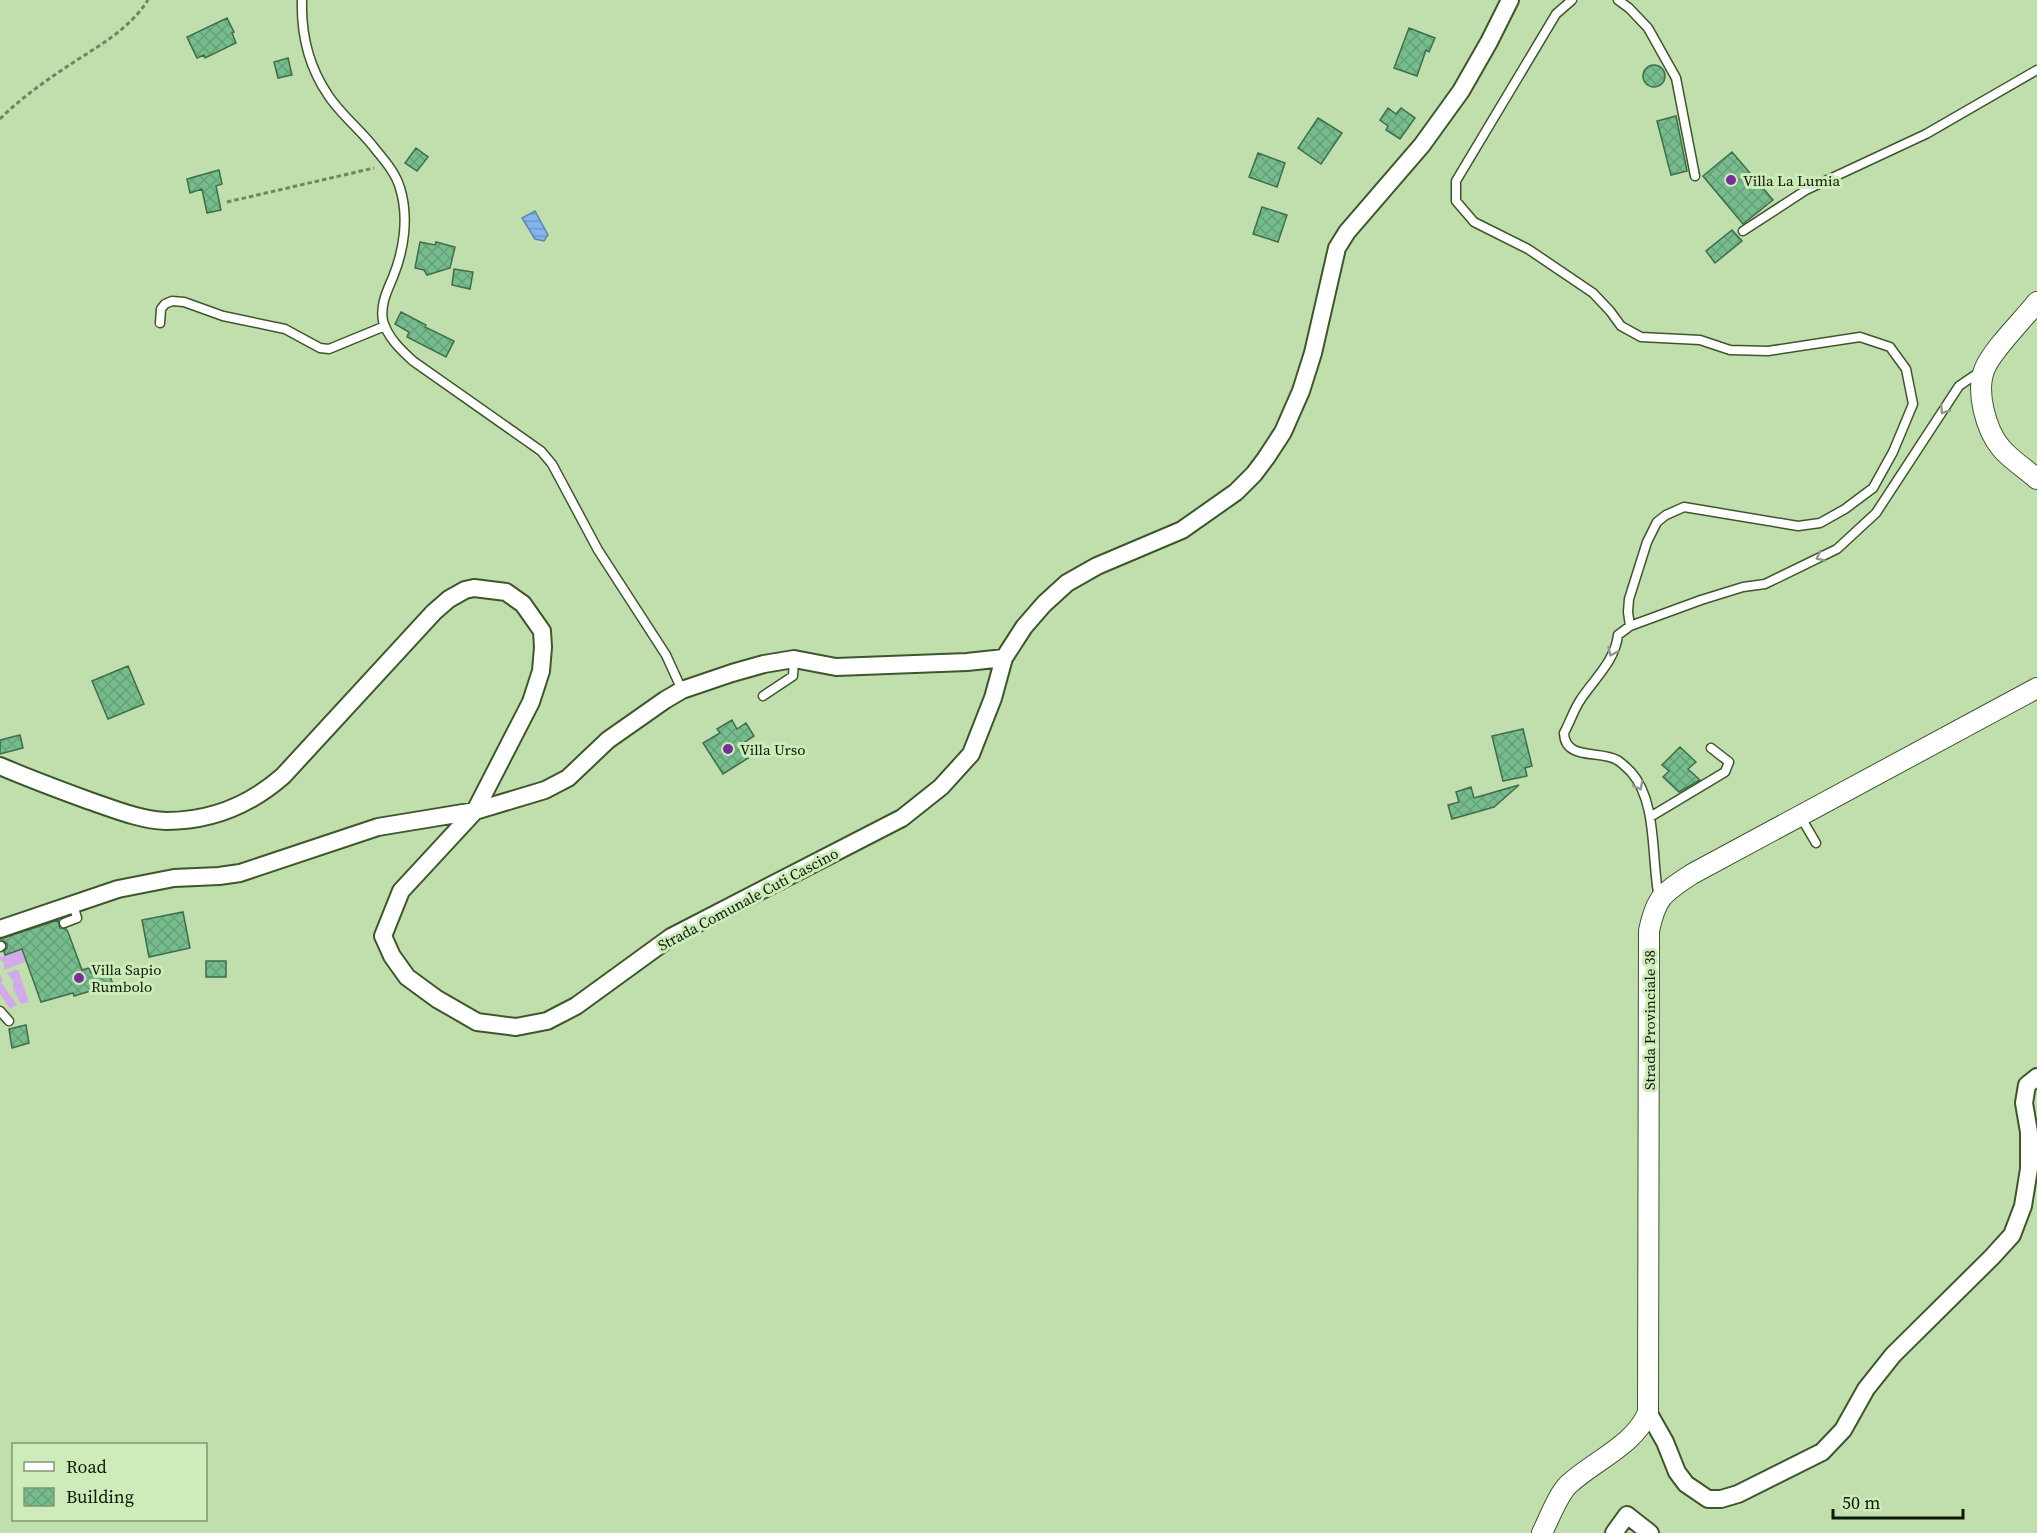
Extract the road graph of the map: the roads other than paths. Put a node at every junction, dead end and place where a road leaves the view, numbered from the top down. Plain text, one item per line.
1 (302, 0) edge
2 (1510, 0) edge
3 (1572, 0) edge
4 (1618, 0) edge
5 (2037, 70) edge
6 (1695, 177) dead end
7 (1743, 231) dead end
8 (2037, 302) edge
9 (160, 323) dead end
10 (385, 326) junction
11 (1984, 369) junction
12 (2037, 479) edge
13 (1630, 626) junction
14 (1004, 658) junction
15 (794, 659) junction
16 (2037, 688) edge
17 (682, 690) junction
18 (763, 696) dead end
19 (1711, 748) dead end
20 (0, 766) edge
21 (475, 811) junction
22 (1800, 816) junction
23 (1650, 817) junction
24 (1816, 843) dead end
25 (1659, 899) junction
26 (73, 904) junction
27 (64, 923) dead end
28 (0, 941) edge
29 (0, 1011) edge
30 (9, 1021) dead end
31 (2037, 1077) edge
32 (1648, 1412) junction
33 (1542, 1533) edge
34 (1614, 1533) edge
35 (1650, 1533) edge

1 - 10 lane
2 - 14 street, Strada Comunale Cuti Cascino
3 - 13 lane
4 - 6 lane
5 - 7 lane
8 - 11 street
9 - 10 lane
10 - 17 lane
11 - 12 street
11 -> 13 lane
13 -> 23 lane
14 - 15 street
14 - 21 street, Strada Comunale Cuti Cascino
15 - 17 street
15 - 18 lane
16 - 22 street
17 - 21 street
19 - 23 lane
20 - 21 street, Strada Comunale Cuti Cascino
21 - 26 street
22 - 24 lane
22 - 25 street
23 - 25 lane
25 - 32 street, Strada Provinciale 38
26 - 27 lane
26 - 28 street
29 - 30 lane
31 - 32 street
32 - 33 street
34 - 35 street

